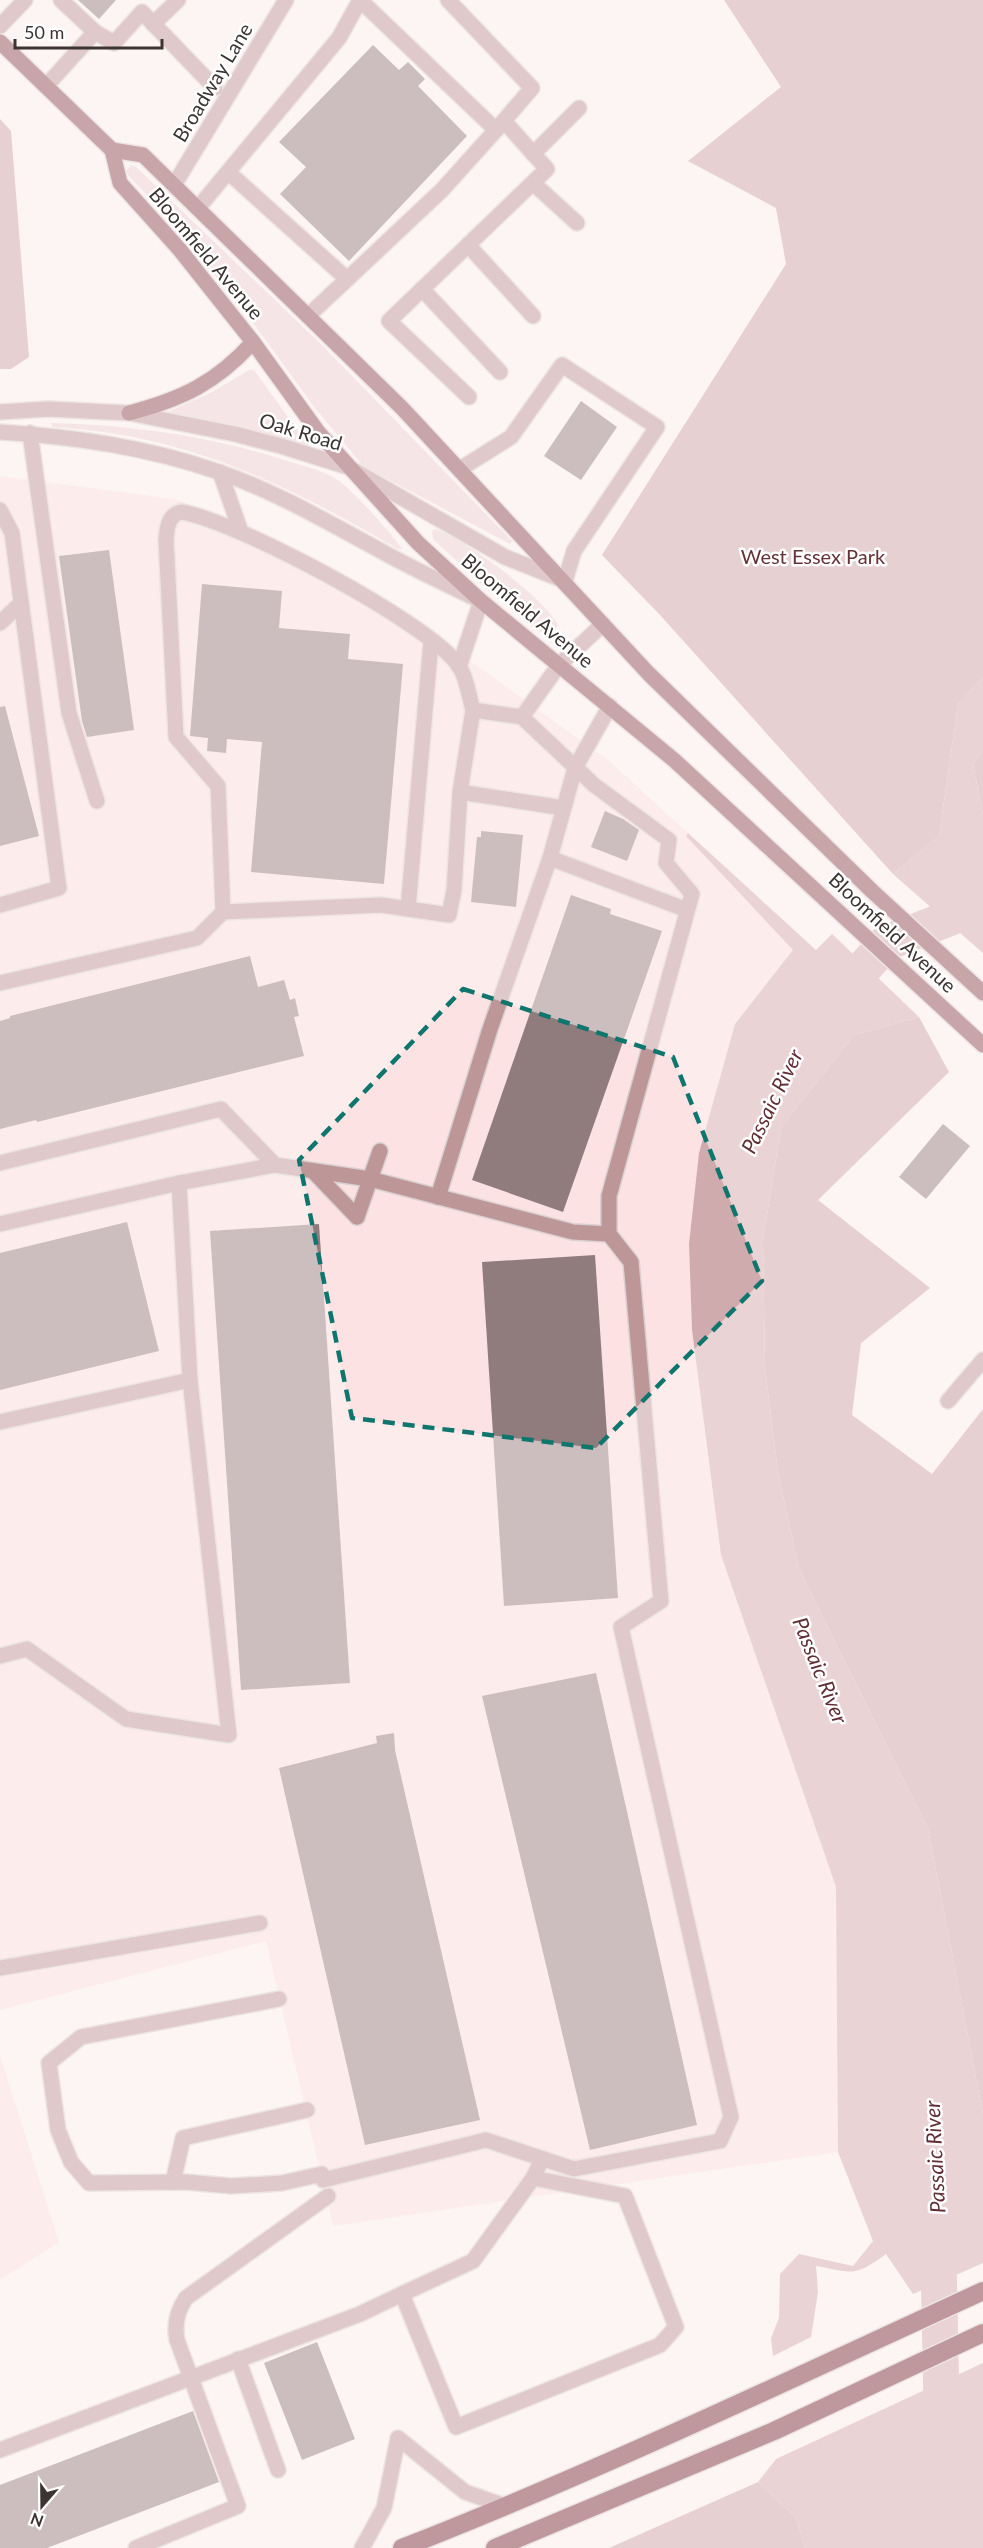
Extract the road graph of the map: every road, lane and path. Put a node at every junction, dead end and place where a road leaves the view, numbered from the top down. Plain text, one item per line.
1 (25, 0) edge
2 (61, 0) edge
3 (178, 0) edge
4 (285, 0) edge
5 (448, 0) edge
6 (153, 24) junction
7 (0, 26) edge
8 (95, 32) junction
9 (0, 42) edge
10 (46, 86) junction
11 (215, 88) dead end
12 (579, 108) dead end
13 (500, 125) junction
14 (112, 150) junction
15 (533, 154) junction
16 (228, 172) junction
17 (533, 183) junction
18 (174, 185) junction
19 (198, 208) junction
20 (577, 223) dead end
21 (468, 245) junction
22 (346, 279) junction
23 (422, 289) junction
24 (308, 316) junction
25 (533, 316) dead end
26 (253, 342) junction
27 (500, 372) dead end
28 (469, 397) dead end
29 (0, 412) edge
30 (129, 413) junction
31 (0, 432) edge
32 (30, 433) junction
33 (348, 467) junction
34 (460, 469) junction
35 (220, 472) junction
36 (1, 513) edge
37 (241, 532) junction
38 (14, 548) junction
39 (0, 561) edge
40 (565, 581) junction
41 (481, 601) junction
42 (21, 603) junction
43 (0, 623) edge
44 (603, 624) junction
45 (431, 641) junction
46 (560, 665) junction
47 (459, 667) junction
48 (610, 706) junction
49 (473, 710) junction
50 (522, 717) junction
51 (575, 768) junction
52 (460, 792) junction
53 (97, 801) dead end
54 (563, 808) junction
55 (550, 858) junction
56 (0, 905) edge
57 (408, 909) junction
58 (687, 910) junction
59 (223, 912) junction
60 (0, 983) edge
61 (983, 993) edge
62 (983, 1045) edge
63 (380, 1151) dead end
64 (0, 1163) edge
65 (275, 1165) junction
66 (313, 1172) junction
67 (370, 1179) junction
68 (179, 1183) junction
69 (438, 1197) junction
70 (0, 1224) edge
71 (609, 1234) junction
72 (983, 1360) edge
73 (190, 1380) junction
74 (948, 1401) dead end
75 (0, 1422) edge
76 (0, 1656) edge
77 (260, 1923) dead end
78 (0, 1968) edge
79 (279, 1999) dead end
80 (307, 2110) dead end
81 (542, 2159) junction
82 (533, 2178) junction
83 (180, 2182) junction
84 (328, 2196) dead end
85 (983, 2291) edge
86 (402, 2294) junction
87 (983, 2333) edge
88 (238, 2359) junction
89 (190, 2377) junction
90 (0, 2450) edge
91 (278, 2470) dead end
92 (505, 2505) junction
93 (136, 2548) edge
94 (362, 2548) edge
95 (402, 2548) edge
96 (495, 2548) edge

1 - 7 street
2 - 8 street
3 - 6 street
4 - 18 street, Broadway Lane
5 - 13 street
6 - 8 street
6 - 11 street
8 - 10 street
9 - 10 main road
10 - 14 main road
12 - 15 street
13 - 15 street
13 - 16 street
13 - 22 street
14 - 18 main road, Bloomfield Avenue
14 - 26 main road, Bloomfield Avenue
15 - 17 street
16 - 19 street
16 - 22 street
17 - 20 street
17 - 21 street
18 - 19 main road, Bloomfield Avenue
19 - 24 main road, Bloomfield Avenue
21 - 23 street
21 - 25 street
22 - 24 street
23 - 27 street
23 - 28 street
24 - 34 main road, Bloomfield Avenue
26 - 30 main road
26 - 33 main road, Bloomfield Avenue
29 - 30 street, Oak Road
30 - 33 street, Oak Road
31 - 32 street
32 - 35 street
32 - 53 street
33 - 40 street, Oak Road
33 - 41 main road, Bloomfield Avenue
34 - 40 main road, Bloomfield Avenue
34 - 40 street
35 - 37 street
35 - 41 street
36 - 38 street
37 - 45 street
37 - 59 street
38 - 39 street
38 - 42 street
40 - 44 main road, Bloomfield Avenue
41 - 46 main road, Bloomfield Avenue
41 - 47 street
42 - 43 street
42 - 56 street
44 - 46 street
44 - 61 main road, Bloomfield Avenue
45 - 47 street
45 - 57 street
46 - 48 main road, Bloomfield Avenue
46 - 50 street
47 - 49 street
48 - 51 street
48 - 62 main road, Bloomfield Avenue
49 - 50 street
49 - 52 street
50 - 51 street
51 - 54 street
51 - 58 street
52 - 54 street
52 - 57 street
54 - 55 street
55 - 58 street
55 - 69 street
57 - 59 street
58 - 71 street
59 - 60 street
63 - 67 street
64 - 65 street
65 - 66 street
65 - 68 street
66 - 67 street
66 - 67 street
67 - 69 street
68 - 70 street
68 - 73 street
69 - 71 street
71 - 81 street
72 - 74 street
73 - 75 street
73 - 76 street
77 - 78 street
79 - 83 street
80 - 83 street
81 - 82 street
81 - 83 street
82 - 86 street
82 - 86 street
84 - 89 street
85 - 92 highway
86 - 88 street
87 - 96 highway
88 - 89 street
88 - 91 street
89 - 90 street
89 - 93 street
92 - 94 street
92 - 95 highway

